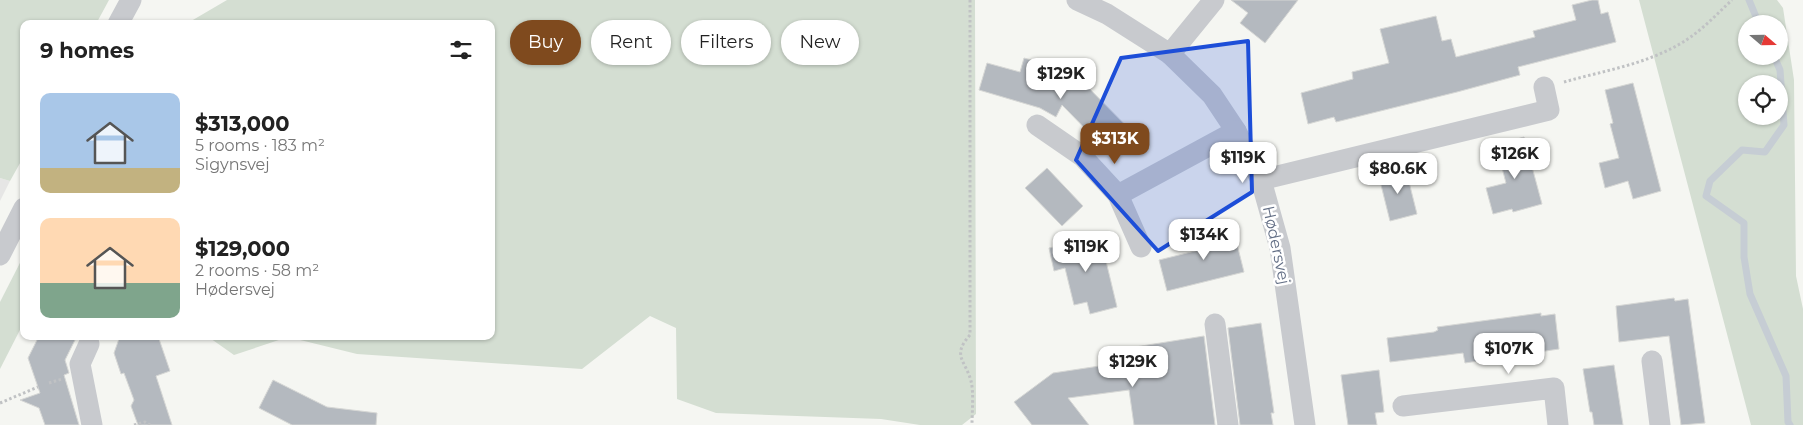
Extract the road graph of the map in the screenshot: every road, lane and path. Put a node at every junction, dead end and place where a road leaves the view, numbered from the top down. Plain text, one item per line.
1 (130, 0) edge
2 (970, 0) edge
3 (1077, 0) edge
4 (1214, 0) edge
5 (1732, 0) edge
6 (120, 20) edge
7 (1170, 54) junction
8 (1544, 87) joint
9 (1037, 125) dead end
10 (1236, 131) junction
11 (1261, 180) junction
12 (1118, 195) junction
13 (20, 216) edge
14 (1141, 247) dead end
15 (0, 255) edge
16 (1215, 324) dead end
17 (89, 344) dead end
18 (1652, 361) dead end
19 (38, 387) dead end
20 (0, 403) edge
21 (1403, 406) dead end
22 (92, 425) edge
23 (134, 425) edge
24 (150, 425) edge
25 (972, 425) edge
26 (1228, 425) edge
27 (1305, 425) edge
28 (1558, 425) edge
29 (1660, 425) edge

1 - 6 street
2 - 25 path
3 - 7 street, Hødersvej
4 - 7 street
5 - 8 path
7 - 10 street, Hødersvej
8 - 11 street
9 - 12 street
10 - 11 street, Hødersvej
10 - 12 street
11 - 27 street, Hødersvej
12 - 14 street
13 - 15 street
16 - 26 street
17 - 22 street
18 - 29 street
19 - 20 path
21 - 28 street
23 - 24 path

